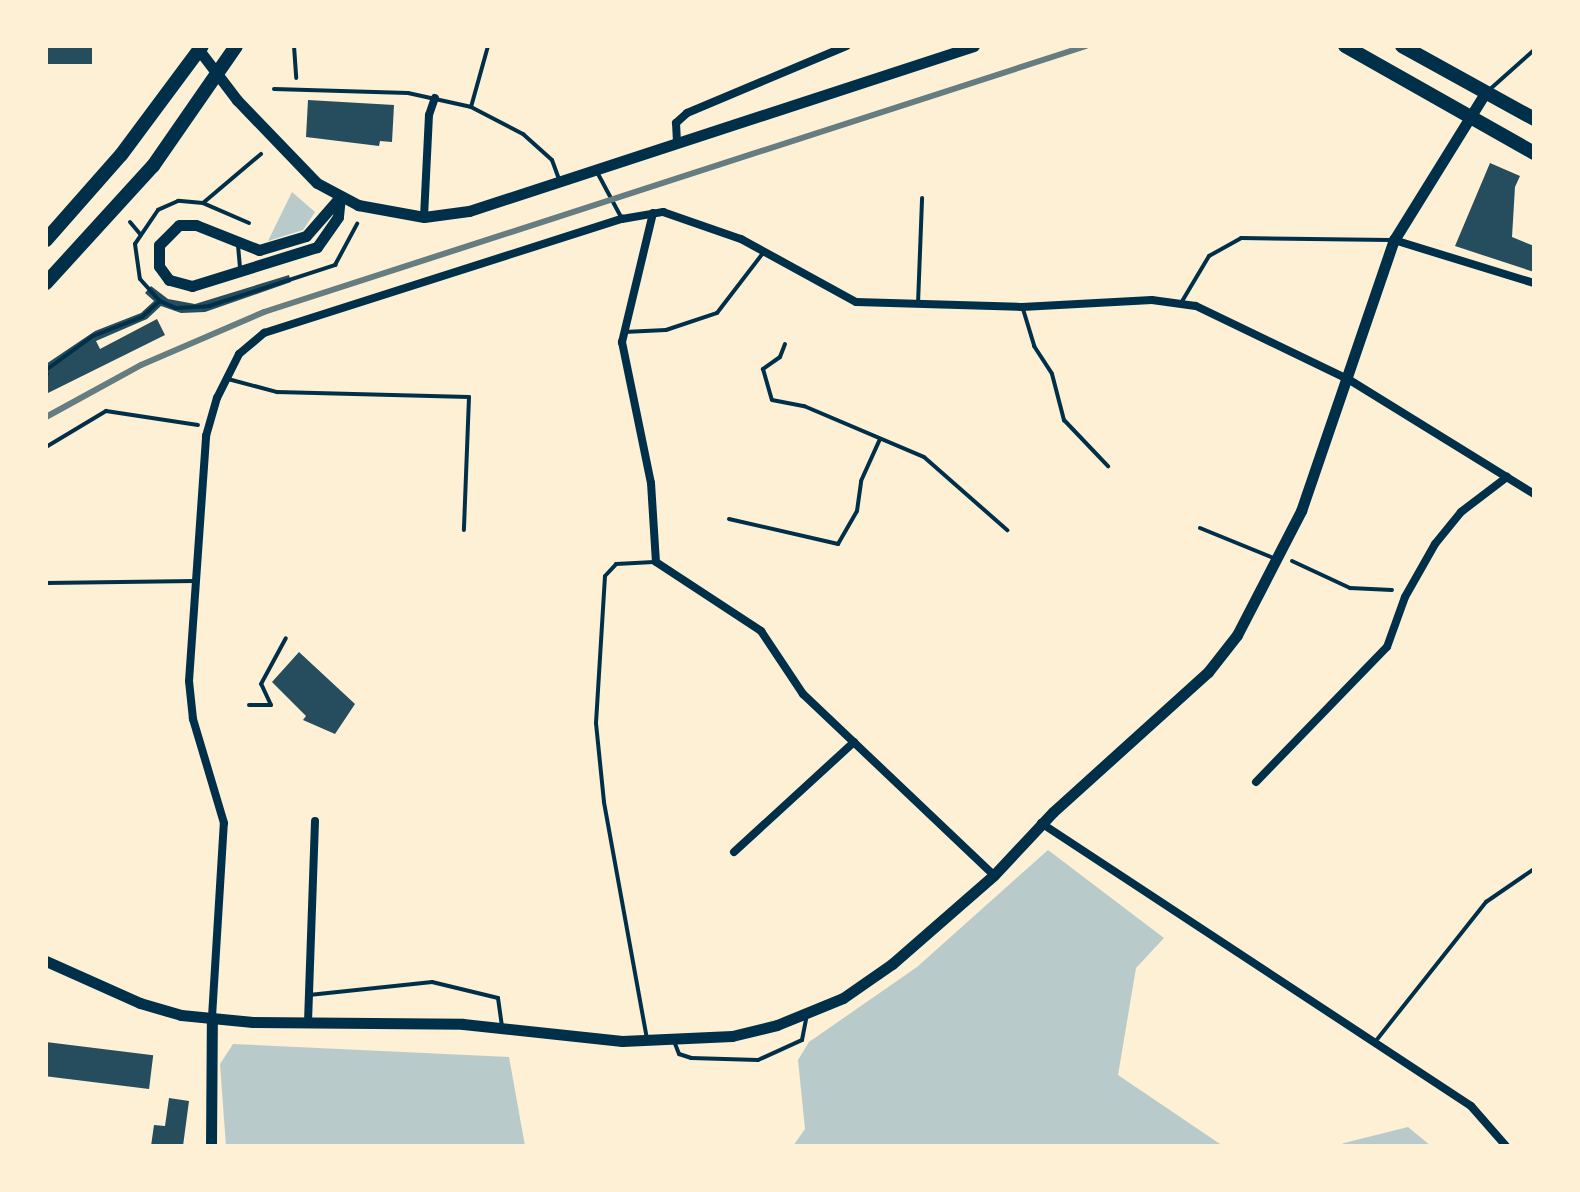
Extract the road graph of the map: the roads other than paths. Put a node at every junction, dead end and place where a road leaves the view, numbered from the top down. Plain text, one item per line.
1 (236, 46) edge
2 (488, 46) edge
3 (846, 46) edge
4 (974, 46) edge
5 (1345, 46) edge
6 (1402, 46) edge
7 (199, 47) edge
8 (1534, 50) edge
9 (218, 77) junction
10 (274, 89) dead end
11 (1485, 93) junction
12 (435, 98) junction
13 (471, 107) junction
14 (1468, 119) junction
15 (1534, 119) edge
16 (677, 142) junction
17 (1534, 153) edge
18 (596, 170) junction
19 (560, 182) junction
20 (340, 197) junction
21 (922, 198) dead end
22 (653, 213) junction
23 (424, 217) junction
24 (622, 219) junction
25 (46, 240) edge
26 (1394, 240) junction
27 (238, 245) junction
28 (764, 251) junction
29 (239, 273) junction
30 (46, 283) edge
31 (1534, 283) edge
32 (1181, 303) junction
33 (918, 306) junction
34 (1022, 307) junction
35 (623, 332) junction
36 (226, 378) junction
37 (1348, 379) junction
38 (1108, 466) dead end
39 (1507, 477) junction
40 (1534, 494) edge
41 (1200, 528) dead end
42 (464, 530) dead end
43 (1279, 558) junction
44 (656, 562) junction
45 (198, 581) junction
46 (46, 583) edge
47 (854, 742) junction
48 (1256, 782) dead end
49 (315, 821) dead end
50 (1041, 823) junction
51 (734, 852) dead end
52 (1534, 869) edge
53 (994, 875) junction
54 (46, 961) edge
55 (309, 995) junction
56 (807, 1015) junction
57 (212, 1017) junction
58 (308, 1022) junction
59 (502, 1027) junction
60 (648, 1041) junction
61 (674, 1041) junction
62 (1375, 1042) junction
63 (211, 1146) edge
64 (1506, 1146) edge

1 - 9 main road
2 - 13 lane
3 - 16 street
4 - 16 street
5 - 14 main road
6 - 11 main road
7 - 9 street
7 - 25 main road
8 - 11 lane
9 - 20 street
9 - 30 main road
10 - 12 lane
11 - 14 street
11 - 15 main road
12 - 13 lane
12 - 23 street
13 - 19 lane
14 - 17 main road
14 - 26 street
16 - 18 street
18 - 19 street
18 - 24 lane
19 - 23 street
20 - 23 street
20 - 27 street
20 - 29 street
21 - 33 lane
22 - 24 street
22 - 28 street
22 - 35 street
24 - 36 street
26 - 31 street
26 - 32 lane
26 - 37 street
27 - 29 lane
27 - 29 street
28 - 33 street
28 - 35 lane
32 - 34 street
32 - 37 street
33 - 34 street
34 - 38 lane
35 - 44 street
36 - 42 lane
36 - 45 street
37 - 39 street
37 - 43 street
39 - 40 street
39 - 48 street
41 - 43 lane
43 - 50 street
44 - 47 street
44 - 60 lane
45 - 46 lane
45 - 57 street
47 - 51 street
47 - 53 street
49 - 55 street
50 - 53 street
50 - 62 street
52 - 62 lane
53 - 56 street
54 - 57 street
55 - 58 street
55 - 59 lane
56 - 61 street
56 - 61 lane
57 - 58 street
57 - 63 street
58 - 59 street
59 - 60 street
60 - 61 street
62 - 64 street

